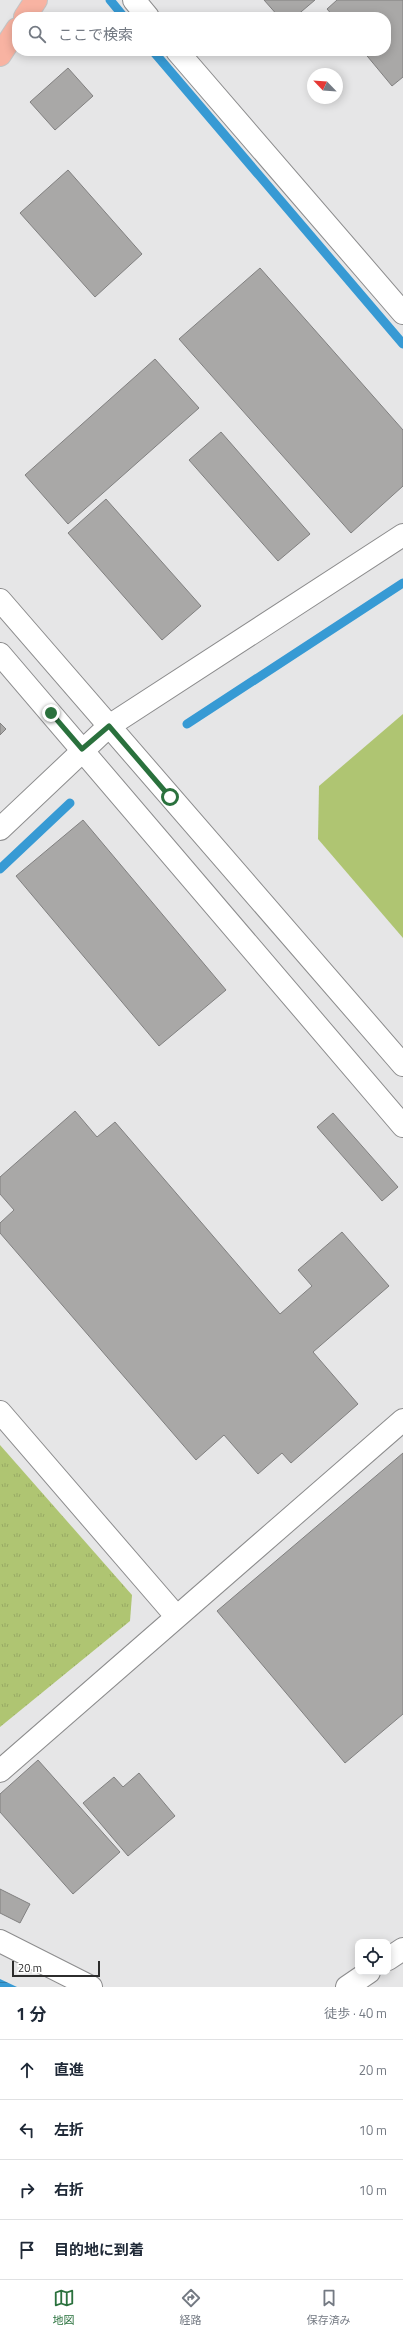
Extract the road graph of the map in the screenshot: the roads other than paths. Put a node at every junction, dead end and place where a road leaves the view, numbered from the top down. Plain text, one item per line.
1 (36, 0) edge
2 (134, 0) edge
3 (28, 12) edge
4 (144, 12) edge
5 (12, 37) edge
6 (0, 55) edge
7 (181, 56) edge
8 (403, 313) edge
9 (403, 535) edge
10 (0, 600) edge
11 (0, 654) edge
12 (109, 726) junction
13 (82, 749) junction
14 (0, 829) edge
15 (403, 1065) edge
16 (403, 1126) edge
17 (0, 1412) edge
18 (403, 1420) edge
19 (176, 1616) junction
20 (0, 1771) edge
21 (0, 1941) edge
22 (403, 1949) edge
23 (391, 1957) edge
24 (365, 1975) edge
25 (91, 1987) edge
26 (347, 1987) edge

1 - 3 highway
2 - 4 street
5 - 6 highway
7 - 8 street
9 - 12 street
10 - 12 street
11 - 13 street
12 - 13 street
12 - 15 street
13 - 14 street
13 - 16 street
17 - 19 street
18 - 19 street
19 - 20 street
21 - 25 street
22 - 23 street
24 - 26 street

